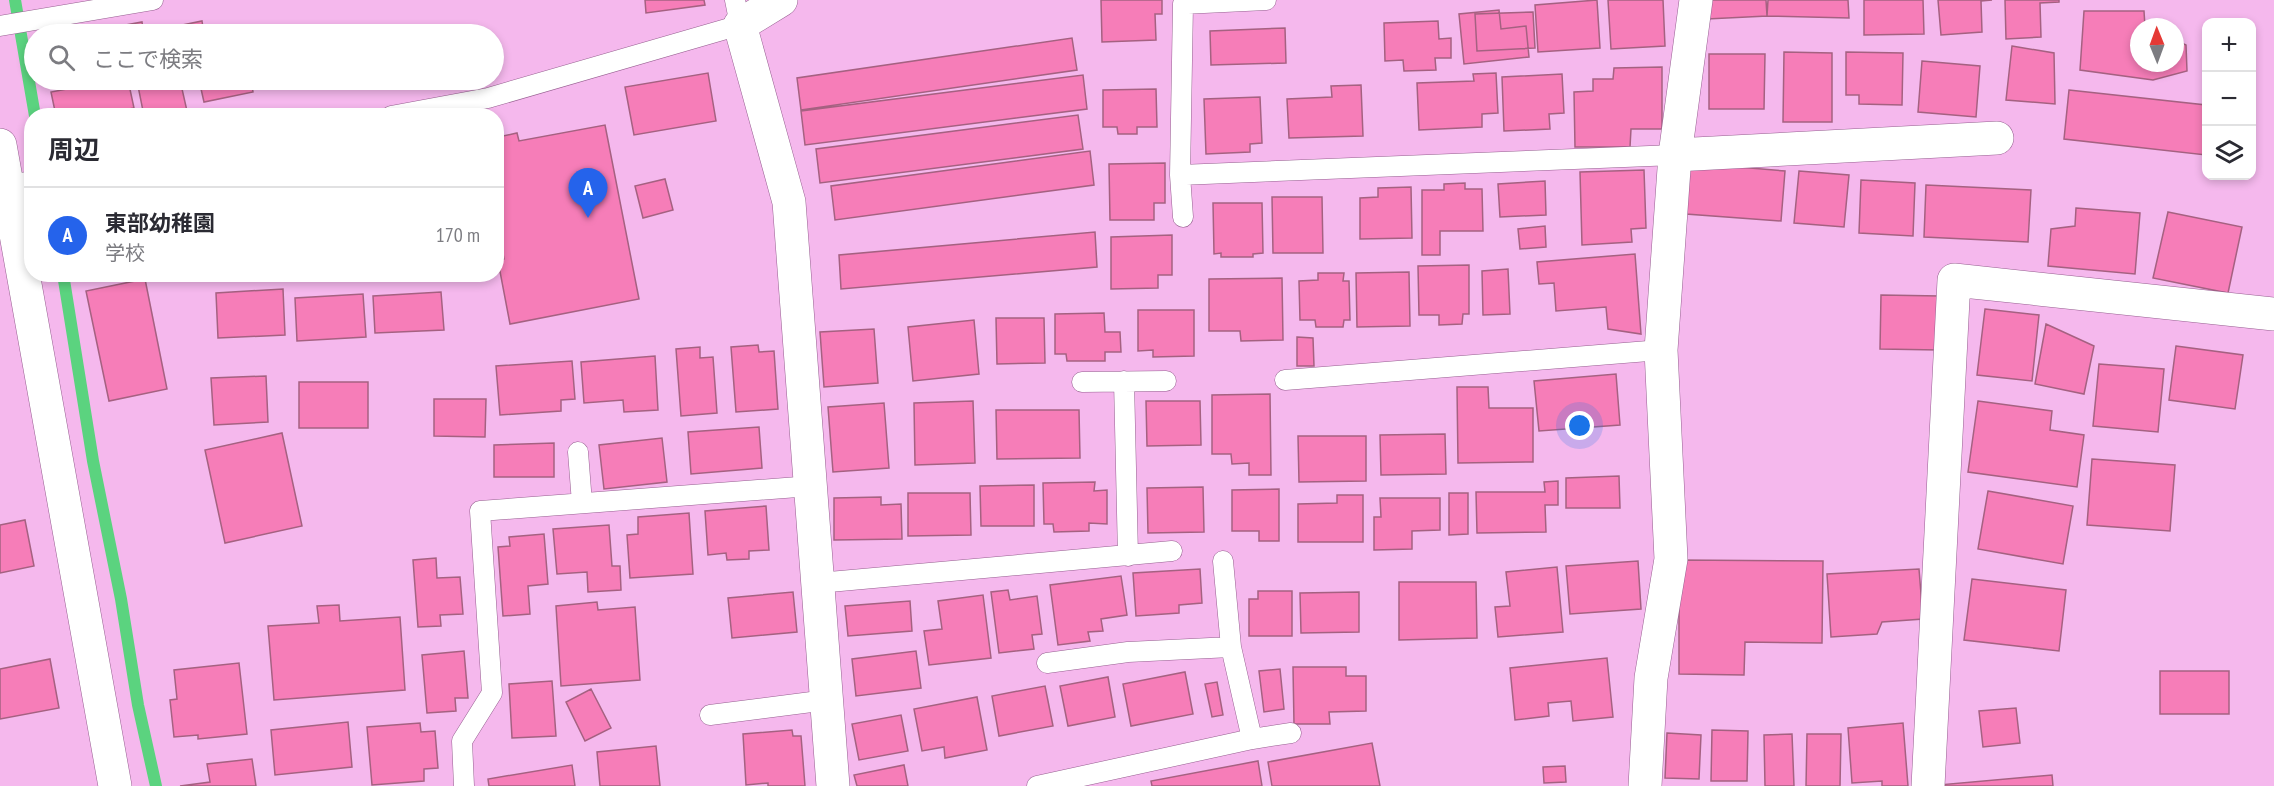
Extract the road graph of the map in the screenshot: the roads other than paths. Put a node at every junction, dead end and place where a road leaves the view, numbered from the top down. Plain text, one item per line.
1 (153, 0) edge
2 (781, 0) edge
3 (1266, 0) edge
4 (1696, 0) edge
5 (1183, 2) edge
6 (738, 12) edge
7 (0, 26) edge
8 (434, 108) edge
9 (1997, 138) dead end
10 (0, 145) edge
11 (1675, 155) junction
12 (1180, 175) junction
13 (13, 184) edge
14 (1183, 217) dead end
15 (24, 249) edge
16 (30, 282) edge
17 (2274, 314) edge
18 (1661, 350) junction
19 (1285, 380) dead end
20 (1124, 381) junction
21 (1166, 381) dead end
22 (1082, 382) dead end
23 (578, 452) dead end
24 (811, 486) junction
25 (582, 503) junction
26 (1172, 551) dead end
27 (1128, 556) junction
28 (1223, 561) dead end
29 (818, 583) junction
30 (1231, 647) junction
31 (1047, 663) dead end
32 (827, 700) junction
33 (710, 715) dead end
34 (1291, 733) dead end
35 (1252, 739) junction
36 (115, 786) edge
37 (464, 786) edge
38 (833, 786) edge
39 (1037, 786) edge
40 (1645, 786) edge
41 (1928, 786) edge

1 - 7 lane
2 - 6 street
3 - 5 lane
4 - 11 street
5 - 12 lane
6 - 8 lane
6 - 24 street
9 - 11 street
10 - 13 street
11 - 12 lane
11 - 18 street
12 - 14 lane
13 - 15 street
16 - 36 street
17 - 41 street
18 - 19 lane
18 - 40 street
20 - 21 lane
20 - 22 lane
20 - 27 lane
23 - 25 lane
24 - 25 lane
24 - 29 street
25 - 37 lane
26 - 27 lane
27 - 29 lane
28 - 30 lane
29 - 32 street
30 - 31 lane
30 - 35 lane
32 - 33 lane
32 - 38 street
34 - 35 lane
35 - 39 lane

